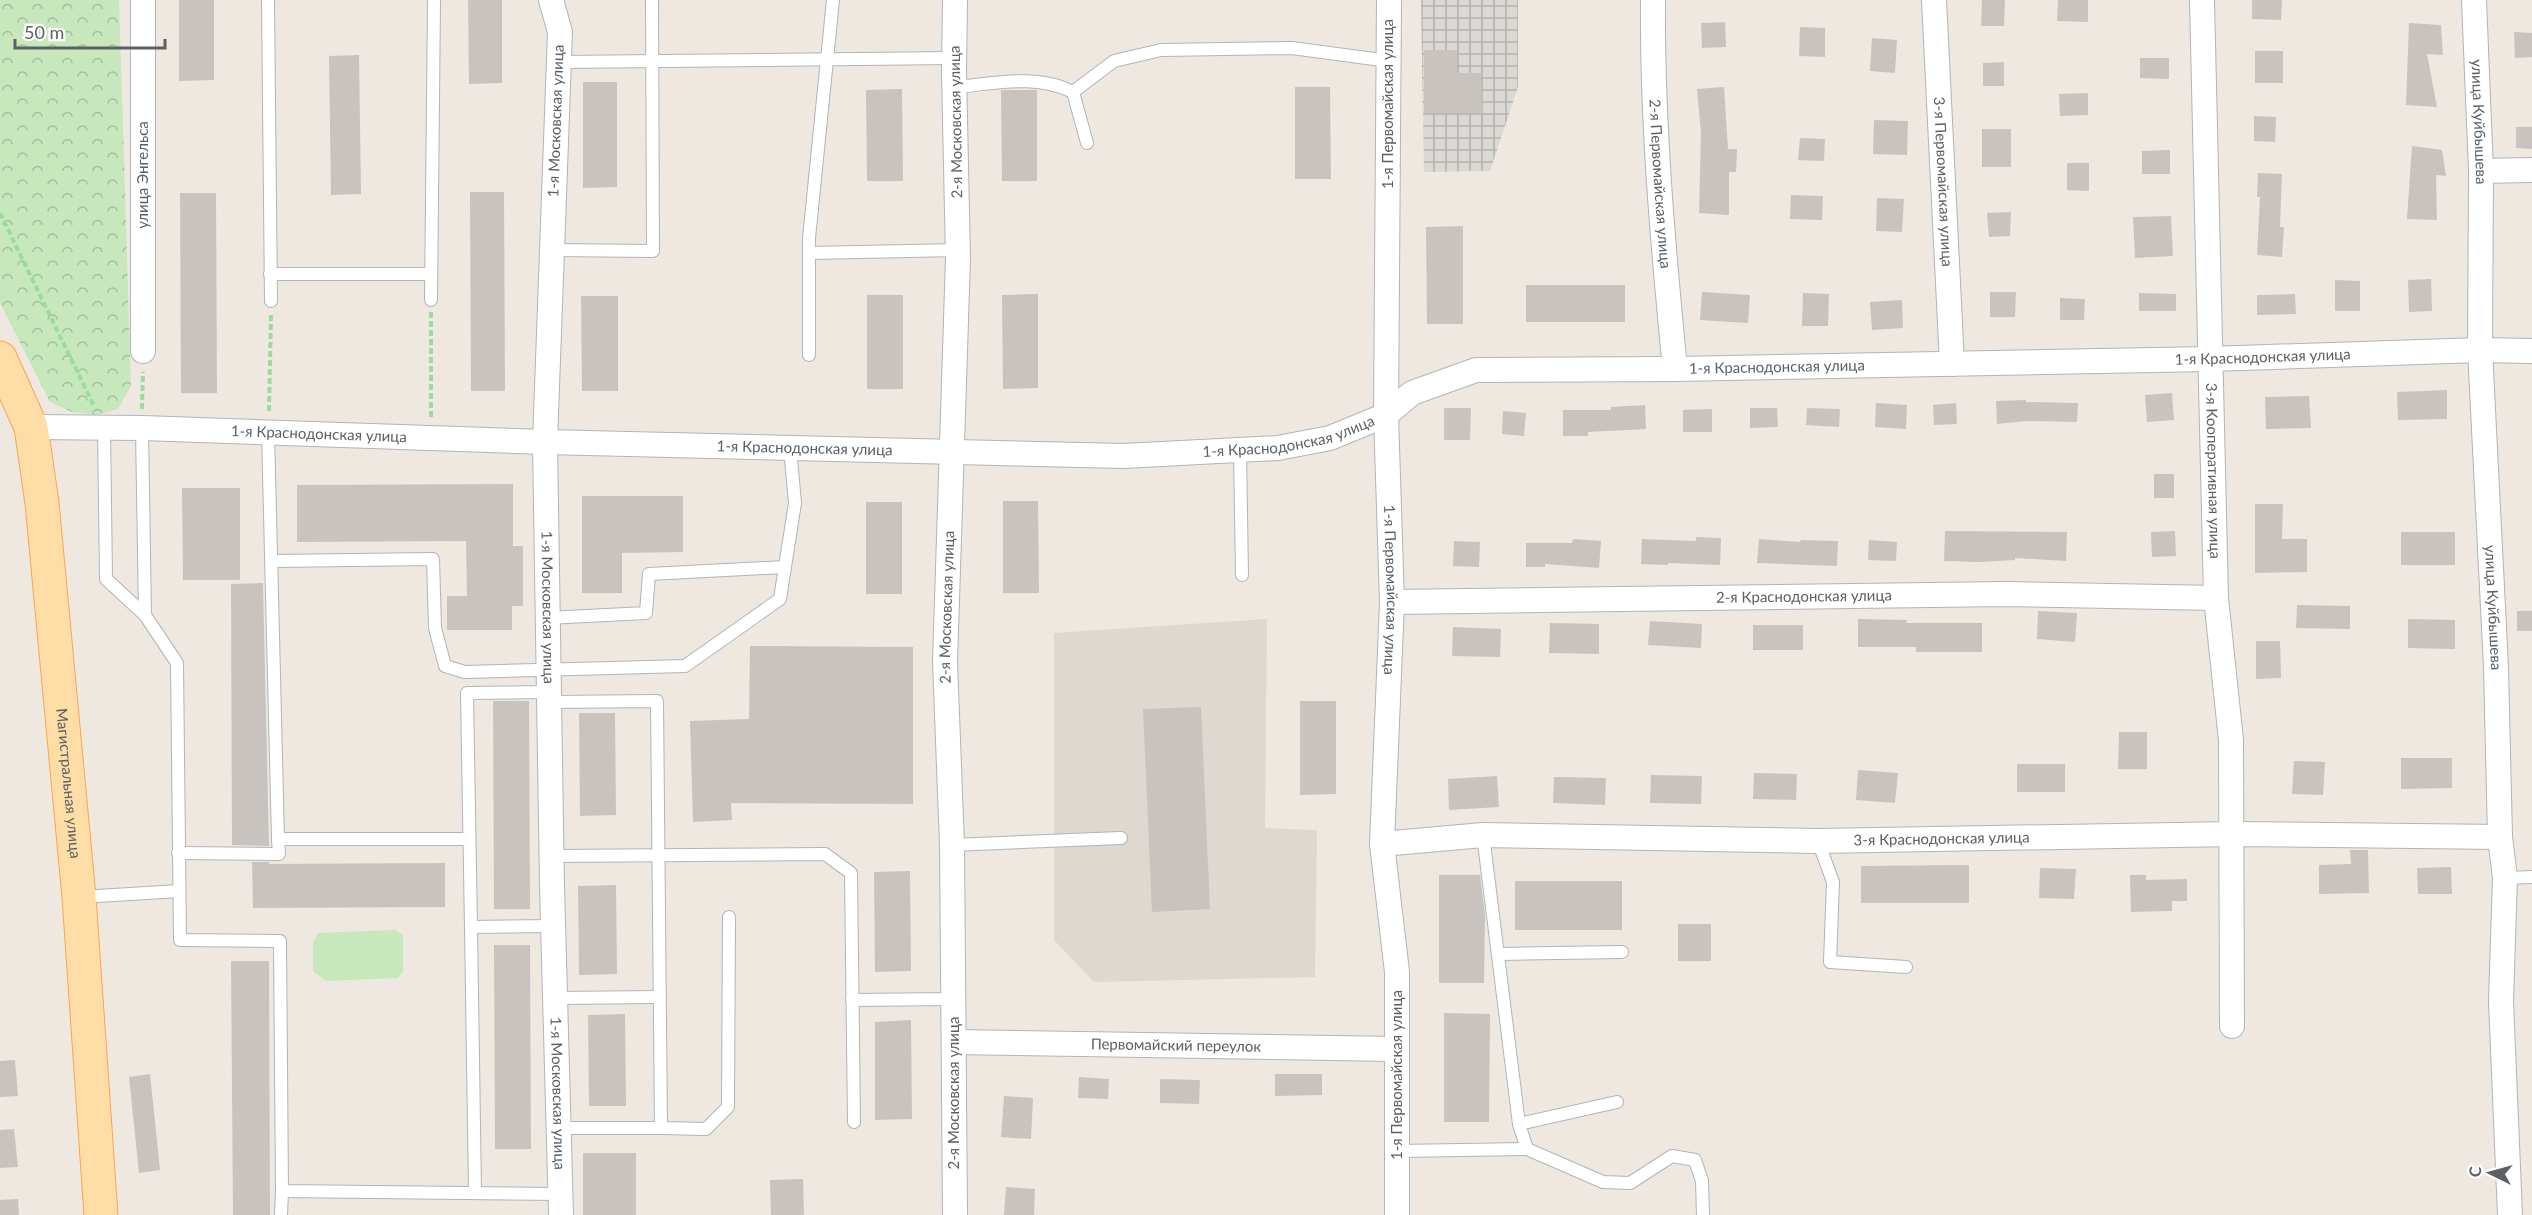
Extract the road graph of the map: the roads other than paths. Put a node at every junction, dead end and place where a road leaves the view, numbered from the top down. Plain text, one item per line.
1 (143, 0) edge
2 (268, 0) edge
3 (434, 0) edge
4 (551, 0) edge
5 (652, 0) edge
6 (833, 0) edge
7 (955, 0) edge
8 (1389, 0) edge
9 (1653, 0) edge
10 (1934, 0) edge
11 (2202, 0) edge
12 (2474, 0) edge
13 (954, 58) junction
14 (828, 59) junction
15 (653, 61) junction
16 (1389, 61) junction
17 (559, 62) junction
18 (954, 87) junction
19 (1073, 92) junction
20 (1087, 143) dead end
21 (2532, 170) edge
22 (2481, 171) junction
23 (552, 250) junction
24 (958, 250) junction
25 (809, 253) junction
26 (270, 274) junction
27 (431, 274) junction
28 (431, 300) road end
29 (271, 301) road end
30 (2480, 350) junction
31 (143, 351) road end
32 (2532, 351) edge
33 (809, 356) dead end
34 (0, 358) edge
35 (2209, 359) junction
36 (1952, 364) junction
37 (1675, 369) junction
38 (1386, 415) junction
39 (31, 427) junction
40 (104, 428) junction
41 (142, 428) junction
42 (268, 432) junction
43 (544, 442) junction
44 (790, 447) junction
45 (1240, 450) junction
46 (951, 451) junction
47 (273, 561) junction
48 (785, 567) junction
49 (1242, 575) dead end
50 (2216, 598) junction
51 (1392, 602) junction
52 (145, 615) junction
53 (547, 618) junction
54 (549, 688) junction
55 (2233, 834) junction
56 (1483, 835) junction
57 (2500, 837) junction
58 (1121, 838) dead end
59 (278, 839) junction
60 (469, 839) junction
61 (1818, 841) junction
62 (1382, 844) junction
63 (952, 845) junction
64 (178, 853) junction
65 (551, 856) junction
66 (659, 857) junction
67 (2532, 877) edge
68 (2505, 878) junction
69 (179, 891) junction
70 (80, 897) junction
71 (729, 917) dead end
72 (553, 926) junction
73 (471, 927) junction
74 (1622, 952) dead end
75 (1499, 954) junction
76 (1906, 968) dead end
77 (660, 997) junction
78 (555, 998) junction
79 (954, 999) junction
80 (852, 1000) junction
81 (2232, 1026) dead end
82 (954, 1042) junction
83 (1397, 1049) junction
84 (1617, 1102) dead end
85 (854, 1122) dead end
86 (1519, 1124) junction
87 (559, 1128) junction
88 (661, 1128) junction
89 (1527, 1149) junction
90 (1398, 1151) junction
91 (282, 1191) junction
92 (475, 1193) junction
93 (561, 1204) edge
94 (101, 1215) edge
95 (281, 1215) edge
96 (955, 1215) edge
97 (1397, 1215) edge
98 (1703, 1215) edge
99 (2510, 1215) edge

1 - 31 street, улица Энгельса
2 - 26 lane
3 - 27 lane
4 - 17 street, 1-я Московская улица
5 - 15 lane
6 - 14 lane
7 - 13 street, 2-я Московская улица
8 - 16 street, 1-я Первомайская улица
9 - 37 street, 2-я Первомайская улица
10 - 36 street, 3-я Первомайская улица
11 - 35 street, 3-я Кооперативная улица
12 - 22 street, улица Куйбышева
13 - 14 lane
13 - 18 street, 2-я Московская улица
14 - 15 lane
14 - 25 lane
15 - 17 lane
15 - 23 lane
16 - 19 lane
16 - 38 street, 1-я Первомайская улица
17 - 23 street, 1-я Московская улица
18 - 19 lane
18 - 24 street, 2-я Московская улица
19 - 20 lane
21 - 22 street
22 - 30 street, улица Куйбышева
23 - 43 street, 1-я Московская улица
24 - 25 lane
24 - 46 street, 2-я Московская улица
25 - 33 lane
26 - 27 lane
26 - 29 lane
27 - 28 lane
30 - 32 street, 1-я Краснодонская улица
30 - 35 street, 1-я Краснодонская улица
30 - 57 street, улица Куйбышева
34 - 39 main road, Магистральная улица
35 - 36 street, 1-я Краснодонская улица
35 - 50 street, 3-я Кооперативная улица
36 - 37 street, 1-я Краснодонская улица
37 - 38 street, 1-я Краснодонская улица
38 - 45 street, 1-я Краснодонская улица
38 - 51 street, 1-я Первомайская улица
39 - 40 street, 1-я Краснодонская улица
39 - 70 main road, Магистральная улица
40 - 41 street, 1-я Краснодонская улица
40 - 52 lane
41 - 42 street, 1-я Краснодонская улица
41 - 52 lane
42 - 43 street, 1-я Краснодонская улица
42 - 47 lane
43 - 44 street, 1-я Краснодонская улица
43 - 53 street, 1-я Московская улица
44 - 46 street, 1-я Краснодонская улица
44 - 48 lane
45 - 46 street, 1-я Краснодонская улица
45 - 49 lane
46 - 63 street, 2-я Московская улица
47 - 54 lane
47 - 59 lane
48 - 53 lane
48 - 54 lane
50 - 51 street, 2-я Краснодонская улица
50 - 55 street, 3-я Кооперативная улица
51 - 62 street, 1-я Первомайская улица
52 - 64 lane
53 - 54 street, 1-я Московская улица
54 - 60 lane
54 - 65 street, 1-я Московская улица
54 - 66 lane
55 - 57 street, 3-я Краснодонская улица
55 - 61 street, 3-я Краснодонская улица
55 - 81 street, 3-я Кооперативная улица
56 - 61 street, 3-я Краснодонская улица
56 - 62 street, 3-я Краснодонская улица
56 - 75 lane
57 - 68 street, улица Куйбышева
58 - 63 lane
59 - 60 lane
59 - 64 lane
60 - 73 lane
61 - 76 lane
62 - 83 street, 1-я Первомайская улица
63 - 79 street, 2-я Московская улица
64 - 69 lane
65 - 66 lane
65 - 72 street, 1-я Московская улица
66 - 77 lane
66 - 80 lane
67 - 68 lane
68 - 99 street, улица Куйбышева
69 - 70 lane
69 - 91 lane
70 - 94 main road, Магистральная улица
71 - 88 lane
72 - 73 lane
72 - 78 street, 1-я Московская улица
73 - 92 lane
74 - 75 lane
75 - 86 lane
77 - 78 lane
77 - 88 lane
78 - 87 street, 1-я Московская улица
79 - 80 lane
79 - 82 street, 2-я Московская улица
80 - 85 lane
82 - 83 street, Первомайский переулок
82 - 96 street, 2-я Московская улица
83 - 90 street, 1-я Первомайская улица
84 - 86 lane
86 - 89 lane
87 - 88 lane
87 - 93 street, 1-я Московская улица
89 - 90 lane
89 - 98 lane
90 - 97 street, 1-я Первомайская улица
91 - 92 lane
91 - 95 lane
92 - 93 lane

